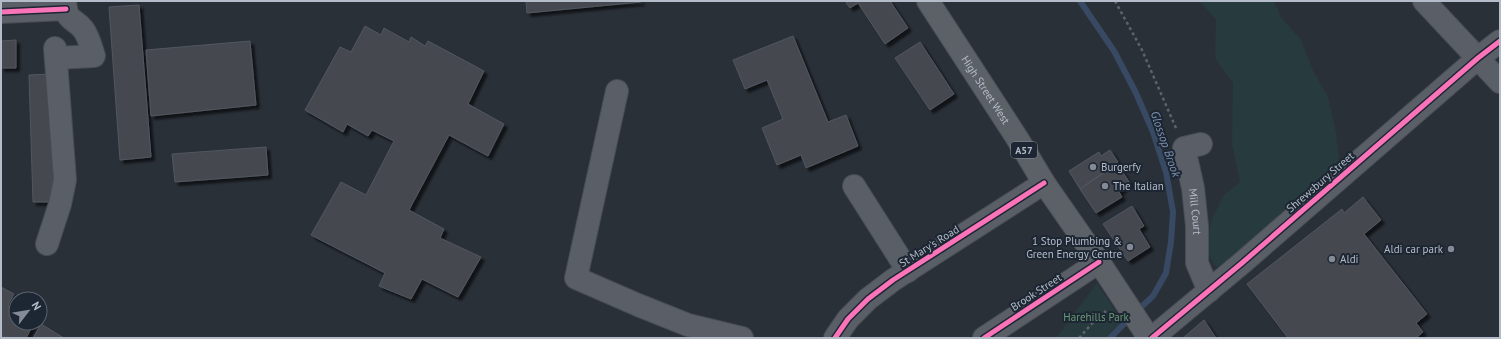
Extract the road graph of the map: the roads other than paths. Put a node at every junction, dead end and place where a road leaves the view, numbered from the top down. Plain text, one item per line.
1 (928, 1) edge
2 (1424, 1) edge
3 (67, 10) edge
4 (1, 12) edge
5 (1500, 41) edge
6 (1478, 58) junction
7 (1500, 82) edge
8 (617, 91) dead end
9 (1193, 146) road end
10 (1044, 184) junction
11 (854, 186) dead end
12 (46, 244) dead end
13 (1099, 262) junction
14 (908, 271) junction
15 (1209, 291) junction
16 (742, 338) edge
17 (835, 338) edge
18 (984, 338) edge
19 (1149, 338) edge
20 (1152, 338) edge

1 - 10 main road, High Street West / A57
2 - 6 street
3 - 4 street
3 - 12 street
5 - 6 street, Shrewsbury Street
6 - 7 street
6 - 15 street, Shrewsbury Street
8 - 16 street
9 - 15 street, Mill Court
10 - 13 main road, High Street West / A57
10 - 14 street, St Mary's Road
11 - 14 street
13 - 18 street, Brook Street
13 - 19 main road, High Street West / A57
14 - 17 street, St Mary's Road
15 - 20 street, Shrewsbury Street

